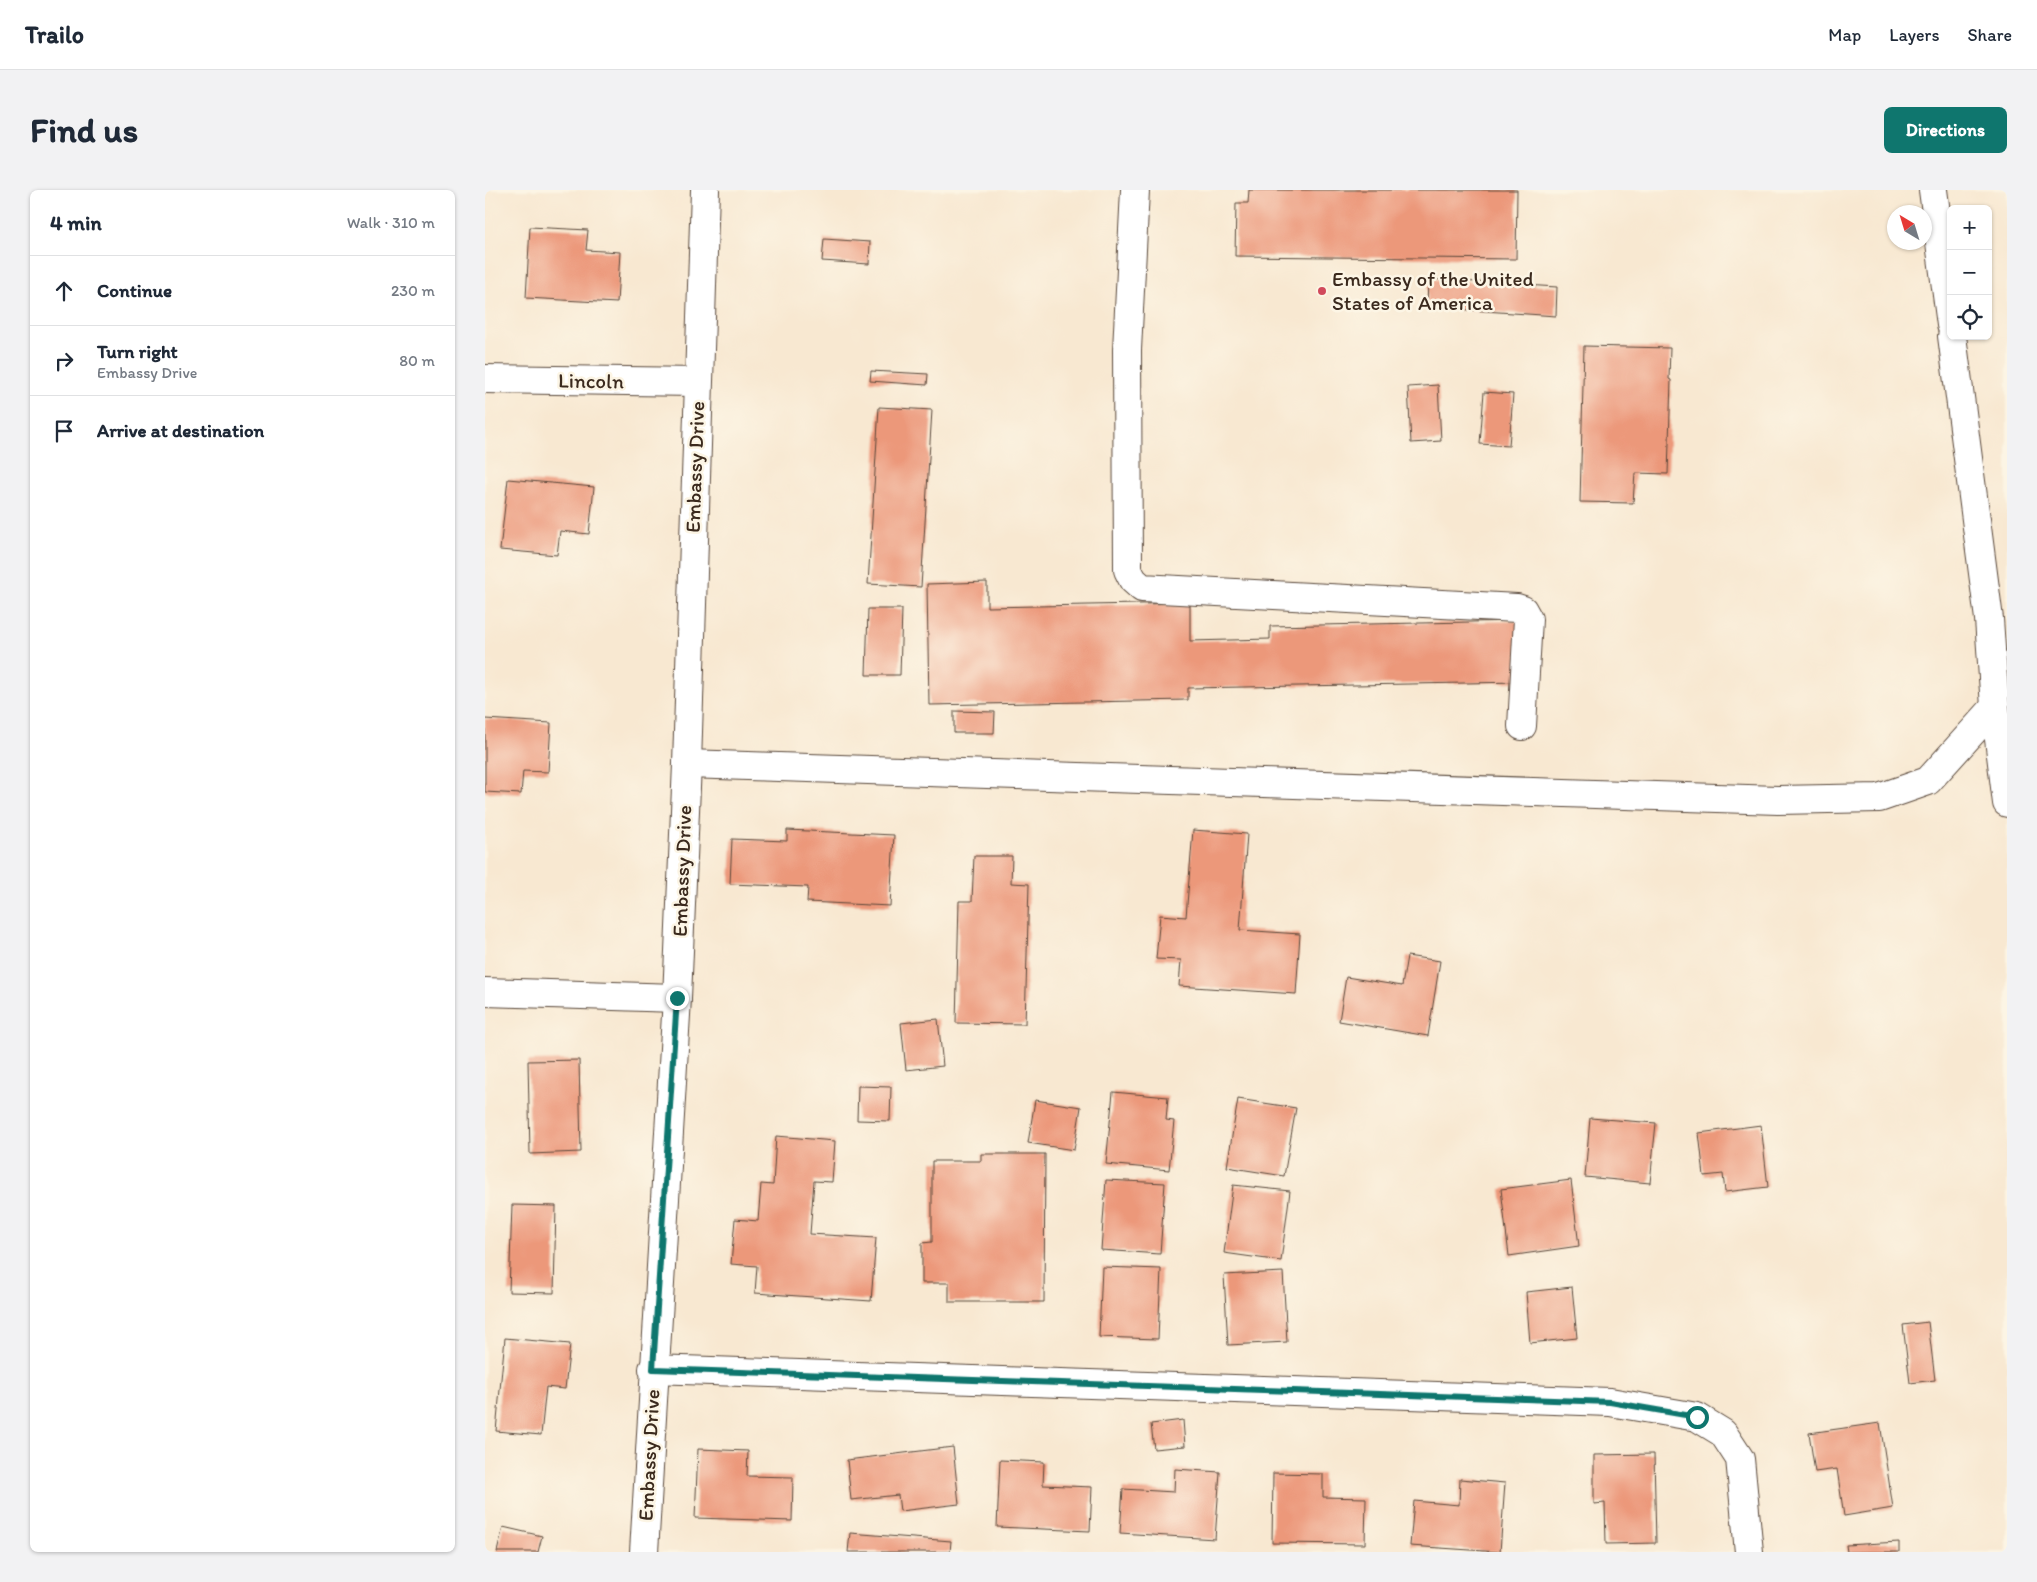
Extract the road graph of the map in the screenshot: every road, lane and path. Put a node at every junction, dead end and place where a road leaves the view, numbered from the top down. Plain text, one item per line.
1 (705, 190) edge
2 (1135, 190) edge
3 (1933, 190) edge
4 (1947, 295) edge
5 (1953, 340) edge
6 (485, 379) edge
7 (698, 382) junction
8 (1995, 707) junction
9 (1522, 726) dead end
10 (687, 764) junction
11 (2007, 803) edge
12 (485, 992) edge
13 (677, 998) junction
14 (653, 1369) junction
15 (644, 1552) edge
16 (1749, 1552) edge

1 - 7 street, Embassy Drive
2 - 9 street
3 - 4 street
5 - 8 street
6 - 7 street, Lincoln
7 - 10 street, Embassy Drive
8 - 10 street
8 - 11 street
10 - 13 street, Embassy Drive
12 - 13 street
13 - 14 street, Embassy Drive
14 - 15 street, Embassy Drive
14 - 16 street

